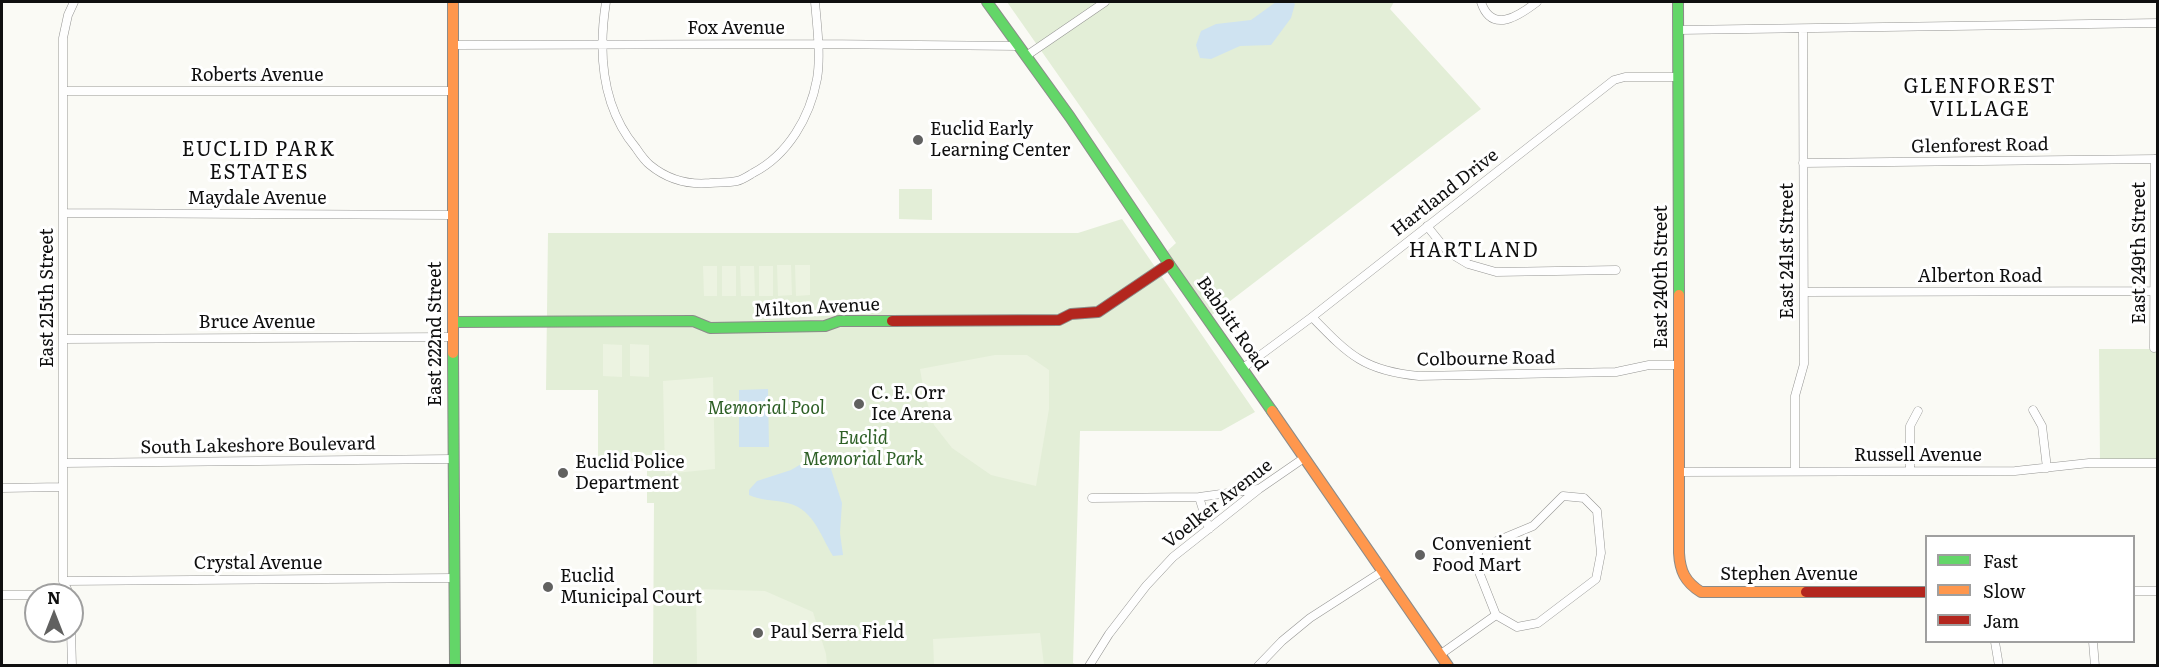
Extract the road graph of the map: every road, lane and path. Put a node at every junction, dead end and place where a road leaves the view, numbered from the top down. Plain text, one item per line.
1 (74, 2) edge
2 (453, 2) edge
3 (606, 2) edge
4 (815, 2) edge
5 (987, 2) edge
6 (1106, 2) edge
7 (1481, 2) edge
8 (1537, 2) edge
9 (1678, 2) edge
10 (2157, 23) edge
11 (1803, 29) junction
12 (1679, 30) junction
13 (602, 44) junction
14 (817, 44) junction
15 (453, 45) junction
16 (1023, 51) junction
17 (1678, 77) junction
18 (63, 91) junction
19 (452, 91) junction
20 (2156, 159) edge
21 (1803, 163) junction
22 (63, 213) junction
23 (452, 215) junction
24 (1427, 226) junction
25 (2156, 243) edge
26 (1169, 264) junction
27 (1616, 270) dead end
28 (2156, 291) junction
29 (1804, 292) junction
30 (1312, 317) junction
31 (453, 322) junction
32 (452, 337) junction
33 (63, 339) junction
34 (2154, 348) dead end
35 (1679, 365) junction
36 (1243, 368) junction
37 (2033, 410) dead end
38 (1918, 411) dead end
39 (1304, 458) junction
40 (453, 459) junction
41 (2157, 463) edge
42 (63, 464) junction
43 (2047, 468) junction
44 (1795, 471) junction
45 (1910, 471) junction
46 (1678, 472) junction
47 (62, 487) junction
48 (2, 488) edge
49 (1259, 489) junction
50 (1199, 497) junction
51 (1092, 498) dead end
52 (1209, 529) junction
53 (1679, 553) joint
54 (1383, 571) junction
55 (455, 578) junction
56 (63, 581) joint
57 (2135, 591) edge
58 (2157, 591) edge
59 (1925, 592) edge
60 (2, 595) edge
61 (24, 595) edge
62 (1496, 615) junction
63 (71, 643) edge
64 (1995, 643) edge
65 (2093, 643) edge
66 (1441, 654) junction
67 (72, 666) edge
68 (455, 666) edge
69 (1089, 666) edge
70 (1258, 666) edge
71 (1448, 666) edge
72 (1999, 666) edge
73 (2095, 666) edge

1 - 18 street, East 215th Street
2 - 15 street, East 222nd Street
3 - 13 street
4 - 14 street
5 - 16 street, Babbitt Road
6 - 16 street
7 - 8 street
9 - 12 street, East 240th Street
10 - 11 street
11 - 12 street
11 - 21 street, East 241st Street
12 - 17 street, East 240th Street
13 - 14 street, Fox Avenue
13 - 14 street
13 - 15 street, Fox Avenue
14 - 16 street, Fox Avenue
15 - 19 street, East 222nd Street
16 - 26 street, Babbitt Road
17 - 24 street, Hartland Drive
17 - 35 street, East 240th Street
18 - 19 street, Roberts Avenue
18 - 22 street, East 215th Street
19 - 23 street, East 222nd Street
20 - 21 street, Glenforest Road
20 - 25 street, East 249th Street
21 - 29 street, East 241st Street
22 - 23 street, Maydale Avenue
22 - 33 street, East 215th Street
23 - 31 street, East 222nd Street
24 - 27 street
24 - 30 street, Hartland Drive
25 - 28 street, East 249th Street
26 - 31 street, Milton Avenue
26 - 36 street, Babbitt Road
28 - 29 street, Alberton Road
28 - 34 street, East 249th Street
29 - 44 street, East 241st Street
30 - 35 street, Colbourne Road
30 - 36 street, Hartland Drive
31 - 32 street, East 222nd Street
32 - 33 street, Bruce Avenue
32 - 40 street, East 222nd Street
33 - 42 street, East 215th Street
35 - 46 street, East 240th Street
36 - 39 street, Babbitt Road
37 - 43 street
38 - 45 street
39 - 49 street, Voelker Avenue
39 - 54 street, Babbitt Road
40 - 42 street, South Lakeshore Boulevard
40 - 55 street, East 222nd Street
41 - 43 street, Russell Avenue
42 - 47 street, East 215th Street
43 - 45 street, Russell Avenue
44 - 45 street, Russell Avenue
44 - 46 street, Russell Avenue
46 - 53 street, East 240th Street
47 - 48 street
47 - 56 street, East 215th Street
49 - 50 street
49 - 52 street, Voelker Avenue
50 - 51 street
50 - 52 street
52 - 69 street, Voelker Avenue
53 - 59 street, Stephen Avenue
54 - 66 street, Babbitt Road
54 - 70 street
55 - 56 street, Crystal Avenue
55 - 68 street, East 222nd Street
57 - 58 street
60 - 61 street
62 - 62 street
62 - 66 street
63 - 67 street
64 - 72 street
65 - 73 street
66 - 71 street, Babbitt Road

